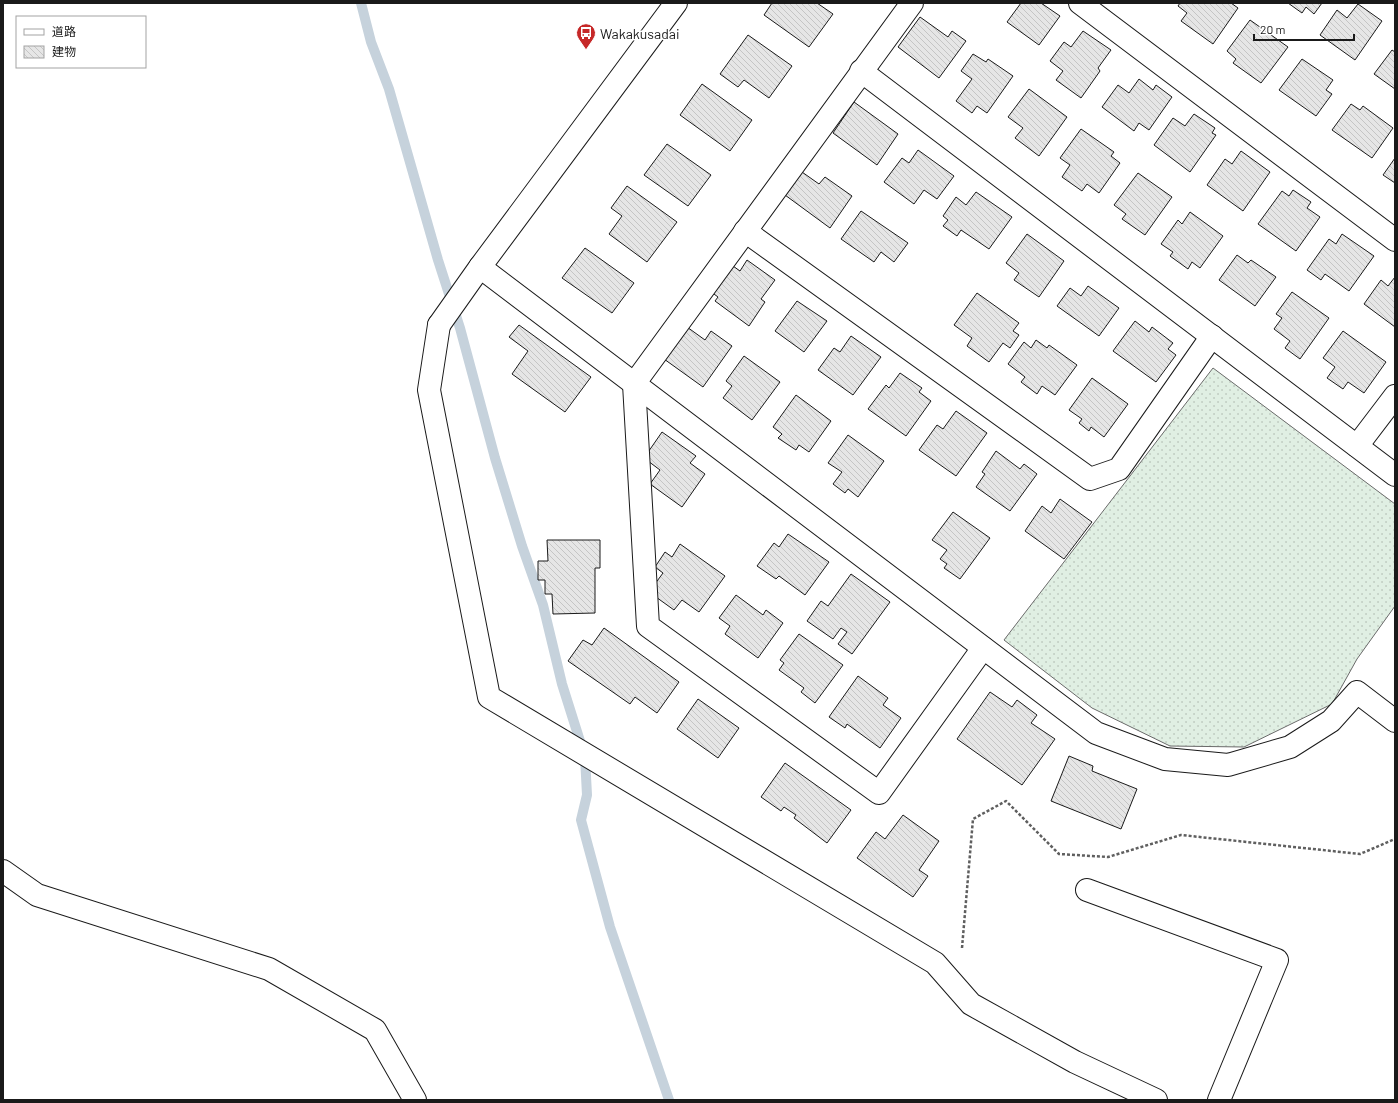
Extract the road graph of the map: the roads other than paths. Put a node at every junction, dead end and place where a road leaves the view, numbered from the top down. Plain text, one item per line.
1 (676, 3) edge
2 (912, 3) edge
3 (1080, 3) edge
4 (861, 71) junction
5 (745, 231) junction
6 (1395, 240) edge
7 (480, 267) junction
8 (1212, 336) junction
9 (634, 384) junction
10 (1395, 396) edge
11 (1357, 446) junction
12 (1395, 475) edge
13 (984, 648) junction
14 (1395, 721) edge
15 (3, 871) edge
16 (1087, 890) dead end
17 (415, 1100) edge
18 (1156, 1100) edge
19 (1219, 1100) edge

1 - 7 street
2 - 4 street
3 - 6 street
4 - 5 street
4 - 8 street
5 - 8 street
5 - 9 street
7 - 9 street
7 - 18 street
8 - 11 street
9 - 13 street
9 - 13 street
10 - 11 street
11 - 12 street
13 - 14 street
15 - 17 street
16 - 19 street

